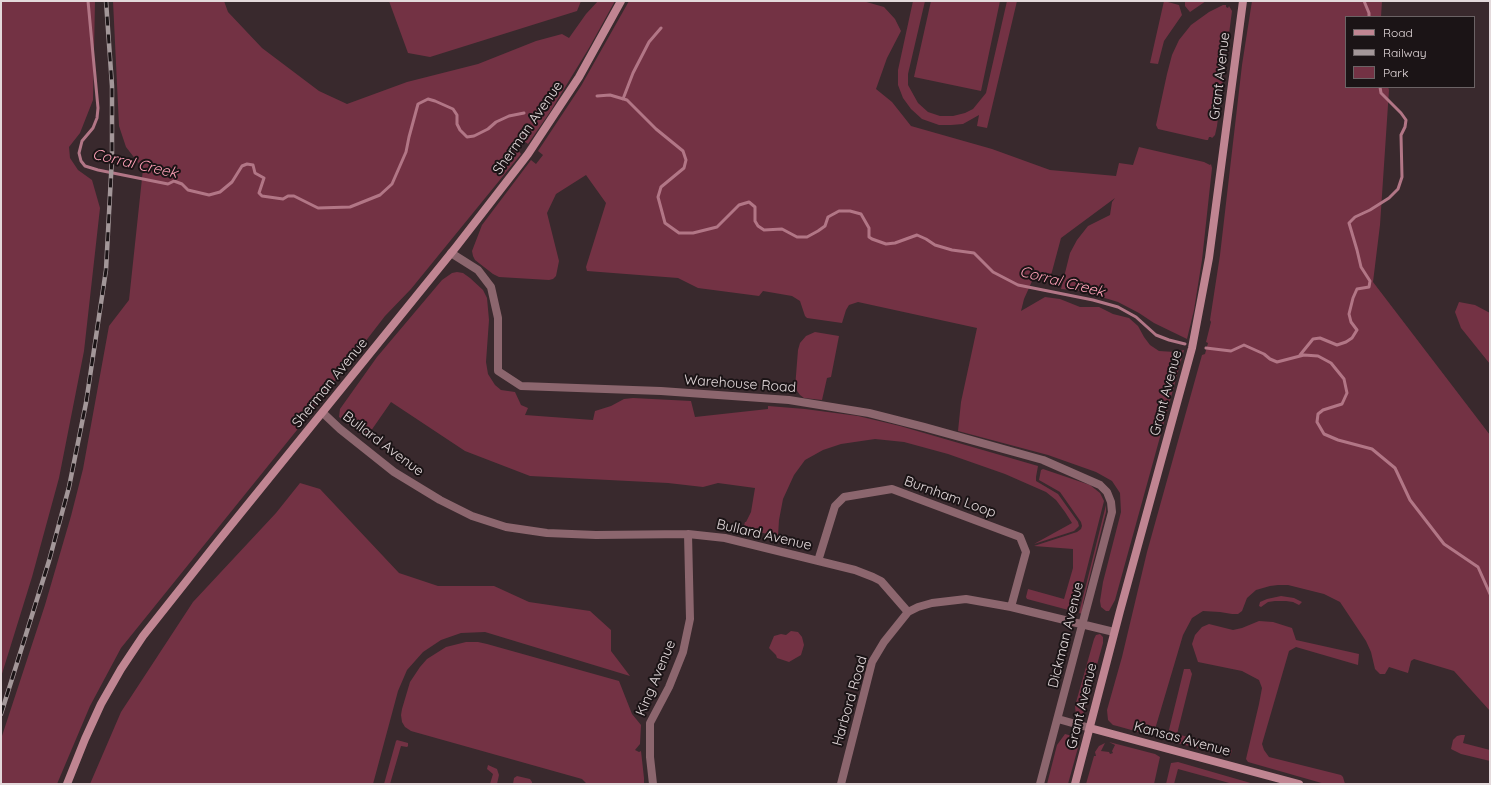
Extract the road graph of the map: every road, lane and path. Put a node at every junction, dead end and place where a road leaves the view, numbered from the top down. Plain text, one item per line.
1 (621, 1) edge
2 (1243, 1) edge
3 (451, 253) junction
4 (323, 413) junction
5 (1107, 492) joint
6 (688, 534) junction
7 (818, 561) junction
8 (1011, 607) junction
9 (908, 612) junction
10 (1082, 624) junction
11 (1114, 632) junction
12 (1058, 719) junction
13 (1090, 728) junction
14 (67, 784) edge
15 (653, 784) edge
16 (841, 784) edge
17 (1040, 784) edge
18 (1075, 784) edge
19 (1299, 784) edge

1 - 3 street, Sherman Avenue
2 - 11 street, Grant Avenue
3 - 4 street, Sherman Avenue
3 - 5 street, Warehouse Road
4 - 6 street, Bullard Avenue
4 - 14 street, Sherman Avenue
5 - 10 street, Dickman Avenue
6 - 7 street, Bullard Avenue
6 - 15 street, King Avenue
7 - 8 street, Burnham Loop
7 - 9 street, Bullard Avenue
8 - 9 street
8 - 10 street
9 - 16 street, Harbord Road
10 - 11 street
10 - 12 street, Dickman Avenue
11 - 13 street, Grant Avenue
12 - 13 street, Kansas Avenue
12 - 17 street, Dickman Avenue
13 - 18 street, Grant Avenue
13 - 19 street, Kansas Avenue

